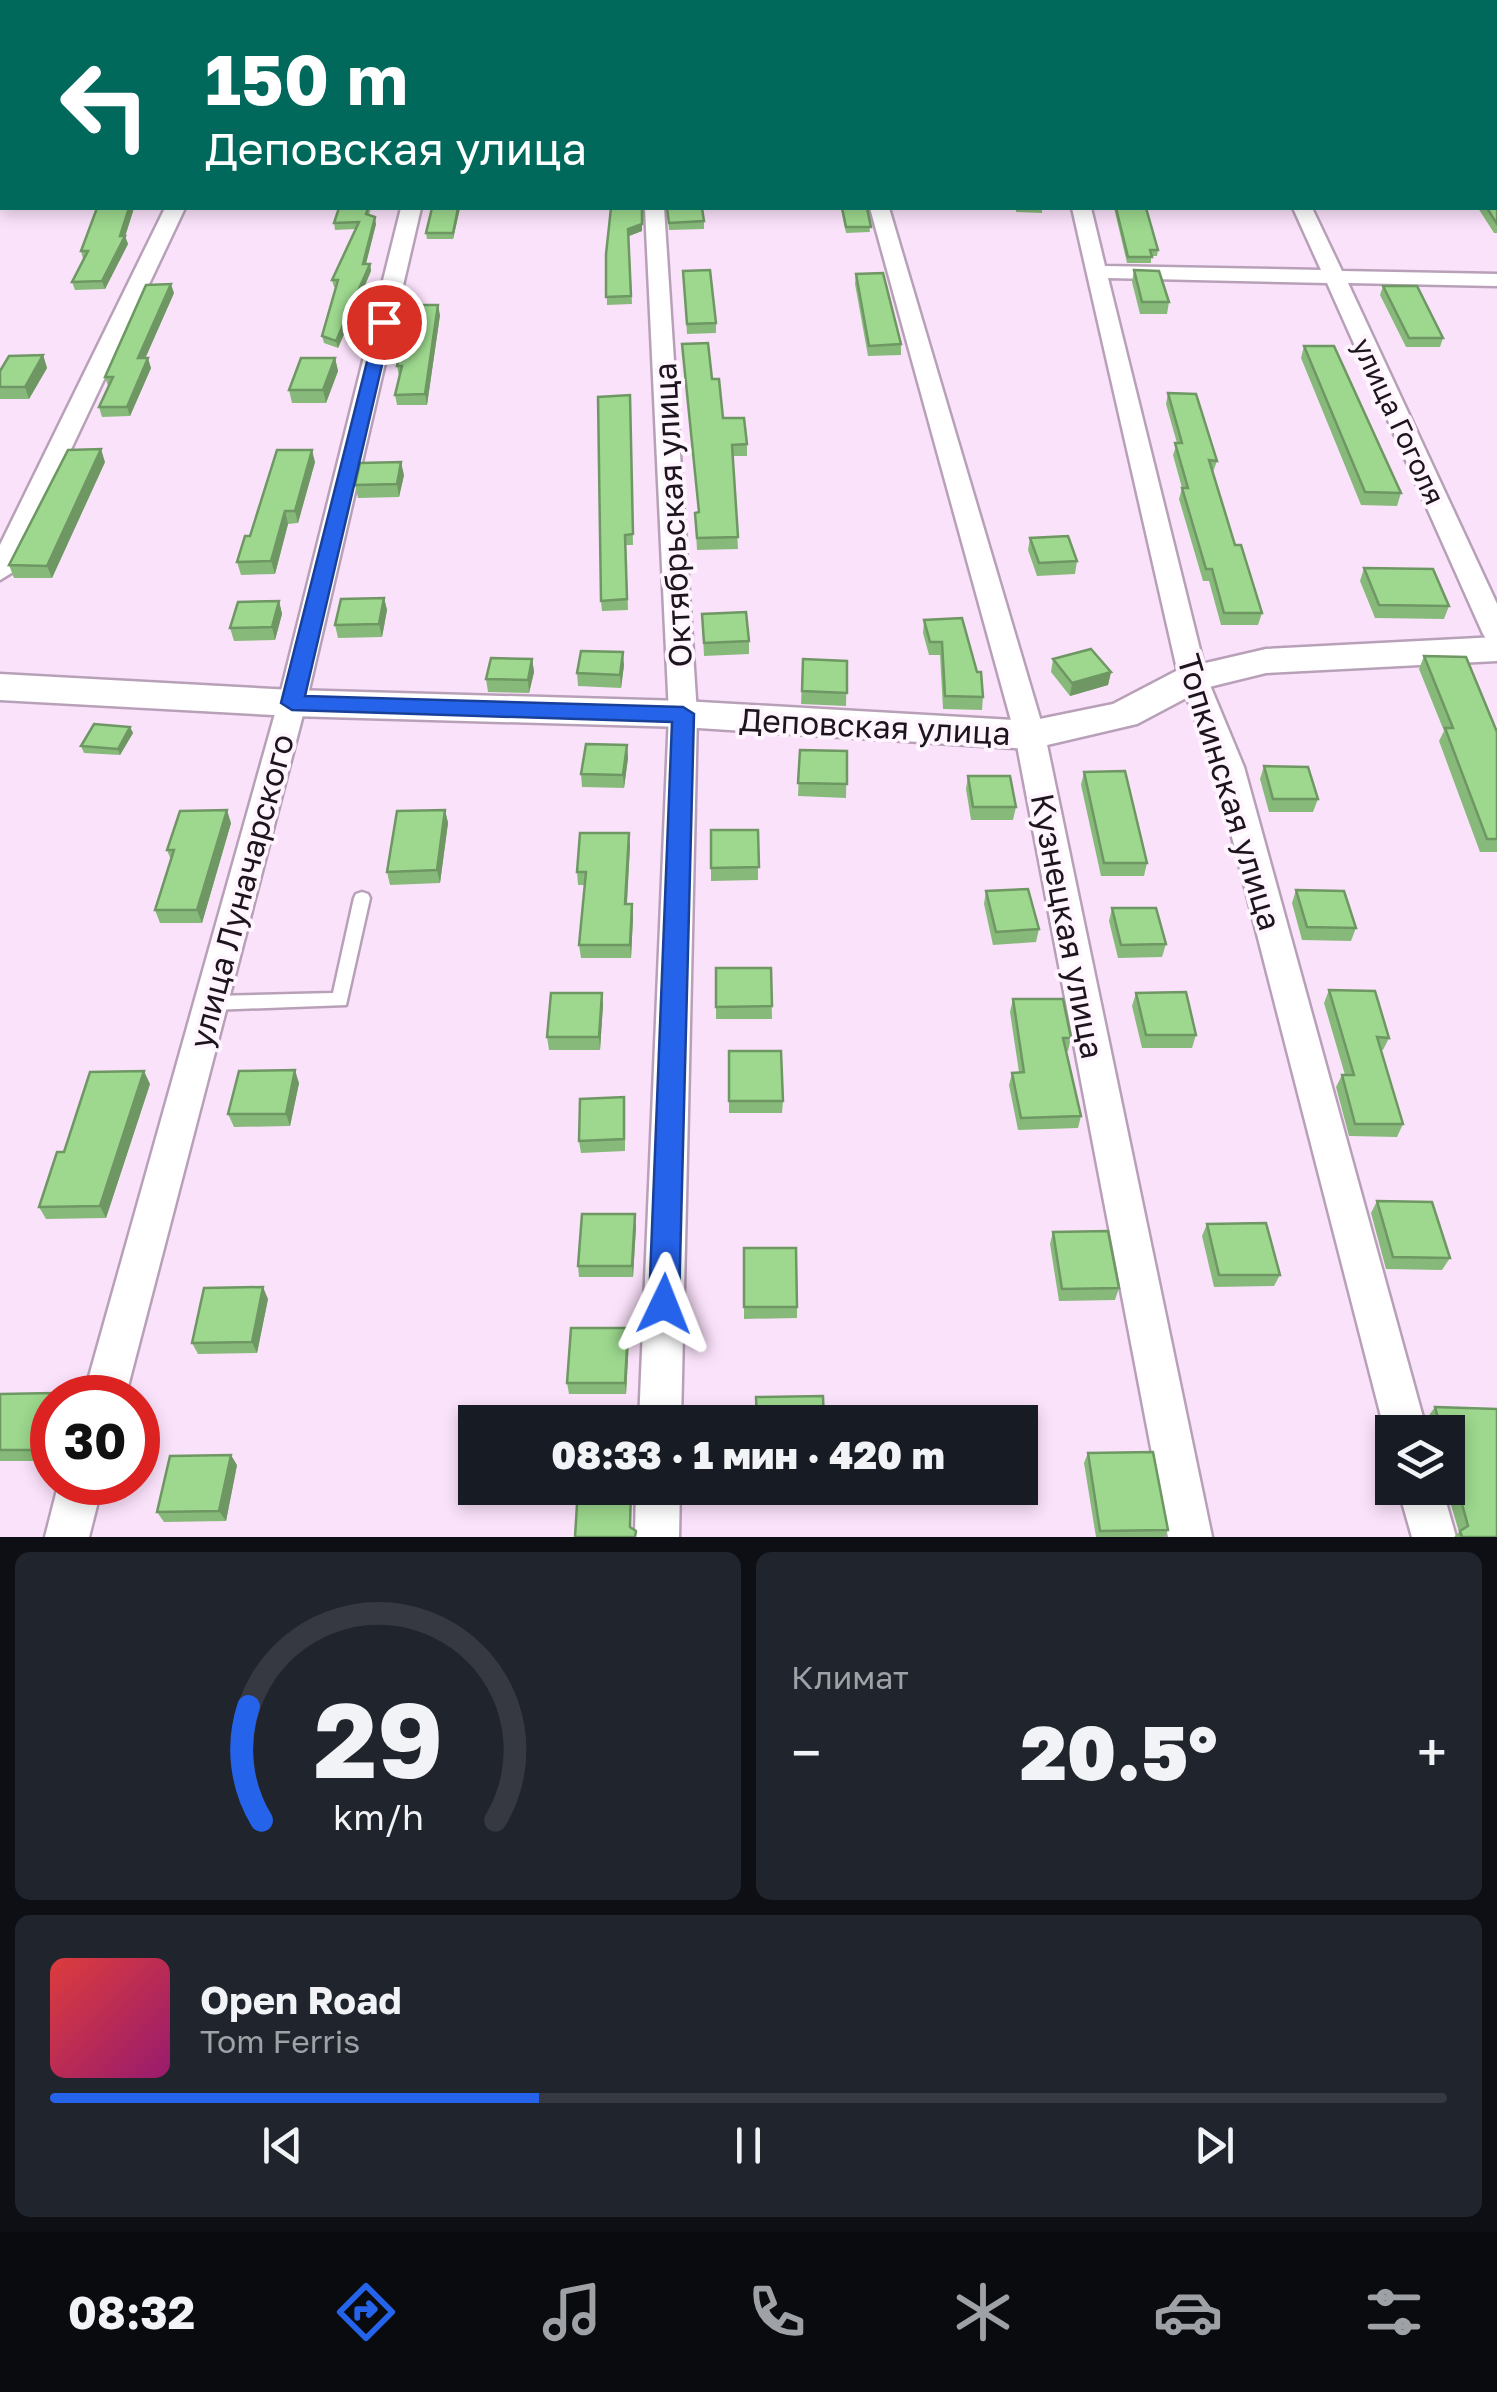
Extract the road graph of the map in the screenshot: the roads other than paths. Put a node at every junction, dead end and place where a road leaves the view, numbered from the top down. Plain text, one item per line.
1 (174, 210) edge
2 (411, 210) edge
3 (654, 210) edge
4 (880, 210) edge
5 (1082, 210) edge
6 (1304, 210) edge
7 (1096, 272) junction
8 (1331, 275) junction
9 (1497, 280) edge
10 (0, 572) edge
11 (1497, 634) edge
12 (1497, 649) edge
13 (1194, 678) junction
14 (0, 688) edge
15 (292, 703) junction
16 (683, 714) junction
17 (1030, 735) junction
18 (362, 898) dead end
19 (211, 1003) junction
20 (110, 1375) edge
21 (661, 1405) edge
22 (1401, 1415) edge
23 (76, 1505) edge
24 (658, 1505) edge
25 (1425, 1505) edge
26 (67, 1537) edge
27 (657, 1537) edge
28 (1190, 1537) edge
29 (1434, 1537) edge

1 - 10 street
2 - 15 street, улица Луначарского
3 - 16 street, Октябрьская улица
4 - 17 street, Кузнецкая улица
5 - 7 street, Топкинская улица
6 - 8 street, улица Гоголя
7 - 8 street
7 - 13 street, Топкинская улица
8 - 9 street
8 - 11 street, улица Гоголя
12 - 13 street, Деповская улица
13 - 17 street, Деповская улица
13 - 22 street, Топкинская улица
14 - 15 street, Деповская улица
15 - 16 street, Деповская улица
15 - 19 street, улица Луначарского
16 - 17 street, Деповская улица
16 - 21 street, Октябрьская улица
17 - 28 street, Кузнецкая улица
18 - 19 lane
19 - 20 street, улица Луначарского
23 - 26 street
24 - 27 street
25 - 29 street

